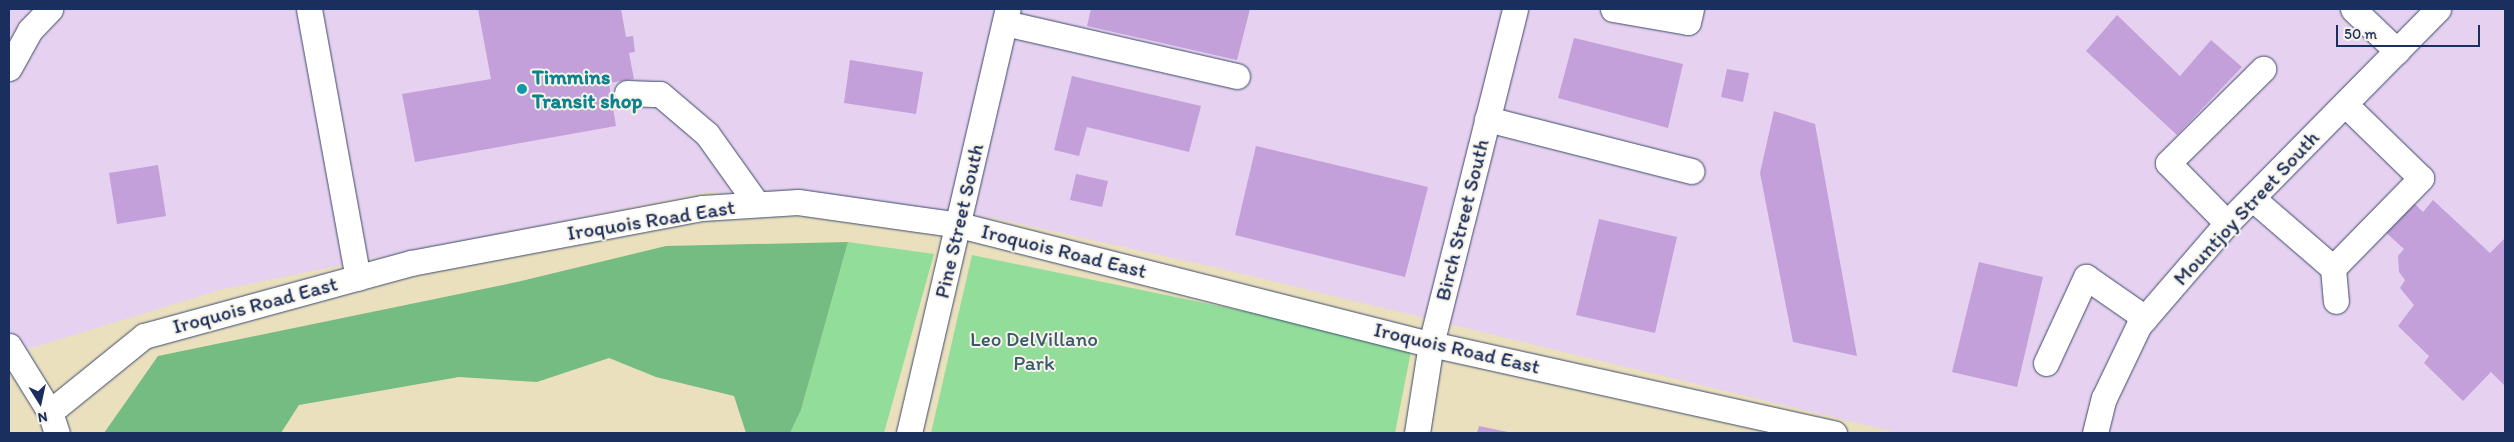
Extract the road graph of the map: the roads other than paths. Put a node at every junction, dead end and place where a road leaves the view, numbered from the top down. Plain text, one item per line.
1 (50, 9) edge
2 (310, 9) edge
3 (1515, 9) edge
4 (1613, 9) edge
5 (1691, 9) edge
6 (2353, 9) edge
7 (2438, 9) edge
8 (1006, 16) edge
9 (2397, 51) junction
10 (9, 68) edge
11 (2263, 69) dead end
12 (1237, 76) dead end
13 (627, 92) dead end
14 (2345, 104) junction
15 (1487, 118) junction
16 (1691, 171) dead end
17 (2252, 198) junction
18 (757, 204) junction
19 (2227, 223) junction
20 (959, 225) junction
21 (2333, 268) junction
22 (358, 278) junction
23 (2336, 300) dead end
24 (2145, 318) junction
25 (1431, 344) junction
26 (9, 346) edge
27 (2046, 363) dead end
28 (54, 423) edge
29 (909, 433) edge
30 (1417, 433) edge
31 (1834, 433) edge
32 (2095, 433) edge

1 - 10 street
2 - 22 street
3 - 15 street, Birch Street South
4 - 5 street
6 - 9 street
7 - 9 street, Mountjoy Street South
8 - 12 street
8 - 20 street, Pine Street South
9 - 14 street, Mountjoy Street South
11 - 19 street
13 - 18 street
14 - 17 street, Mountjoy Street South
14 - 21 street
15 - 16 street
15 - 25 street, Birch Street South
17 - 19 street, Mountjoy Street South
17 - 21 street
18 - 20 street, Iroquois Road East
18 - 22 street, Iroquois Road East
19 - 24 street, Mountjoy Street South
20 - 25 street, Iroquois Road East
20 - 29 street, Pine Street South
21 - 23 street
22 - 28 street, Iroquois Road East
24 - 27 street
24 - 32 street, Mountjoy Street South
25 - 30 street, Birch Street South
25 - 31 street, Iroquois Road East
26 - 28 street

